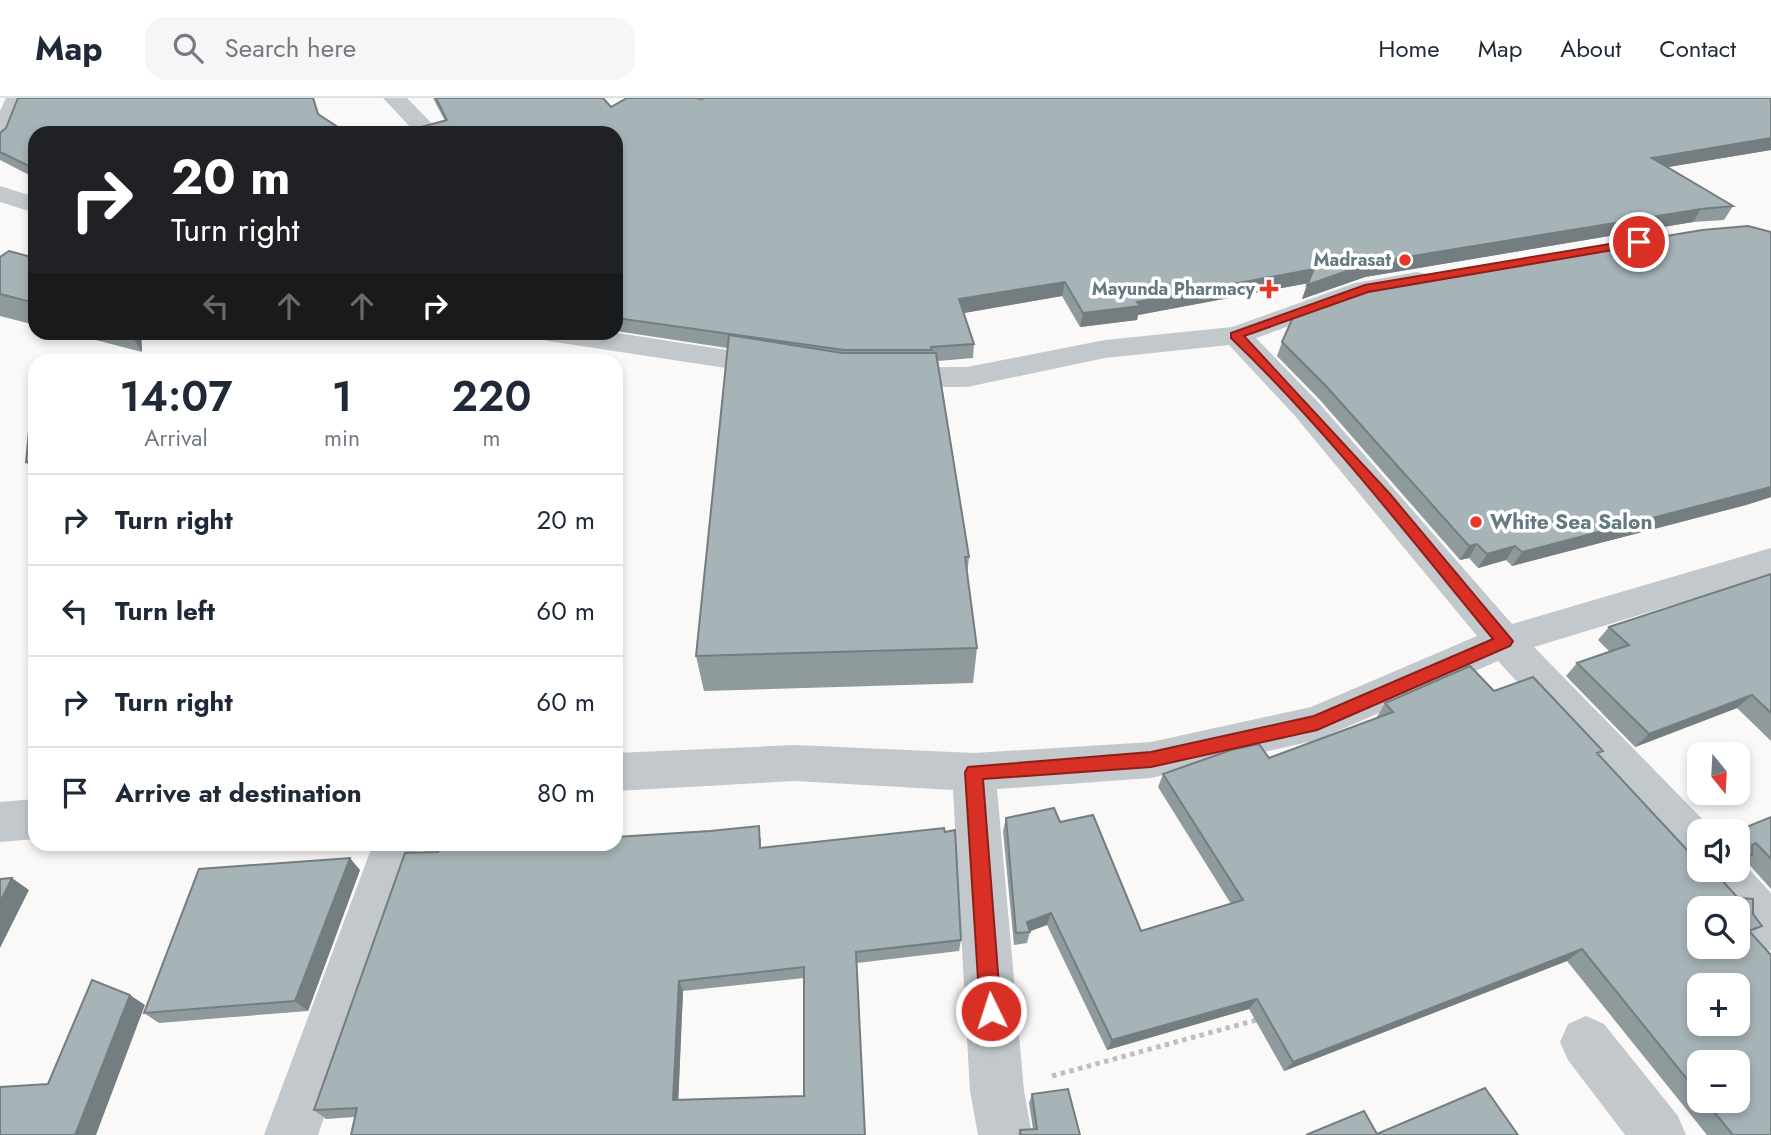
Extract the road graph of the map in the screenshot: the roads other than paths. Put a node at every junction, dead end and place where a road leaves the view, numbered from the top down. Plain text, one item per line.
1 (17, 98) edge
2 (394, 98) edge
3 (422, 126) edge
4 (0, 139) edge
5 (0, 194) edge
6 (28, 203) edge
7 (1447, 275) edge
8 (1236, 335) junction
9 (600, 340) edge
10 (803, 371) edge
11 (857, 377) edge
12 (1771, 561) edge
13 (1505, 641) junction
14 (623, 772) edge
15 (974, 772) junction
16 (28, 820) edge
17 (0, 822) edge
18 (1687, 834) edge
19 (393, 851) edge
20 (1730, 882) edge
21 (1771, 928) edge
22 (1586, 1042) dead end
23 (1001, 1113) edge
24 (291, 1135) edge
25 (1659, 1135) edge

1 - 4 street
2 - 3 street
5 - 6 street
7 - 8 street
8 - 11 street
8 - 13 street
9 - 10 street
12 - 13 street
13 - 15 street
13 - 18 street
14 - 15 street
15 - 23 street
16 - 17 street
19 - 24 street
20 - 21 street
22 - 25 street

